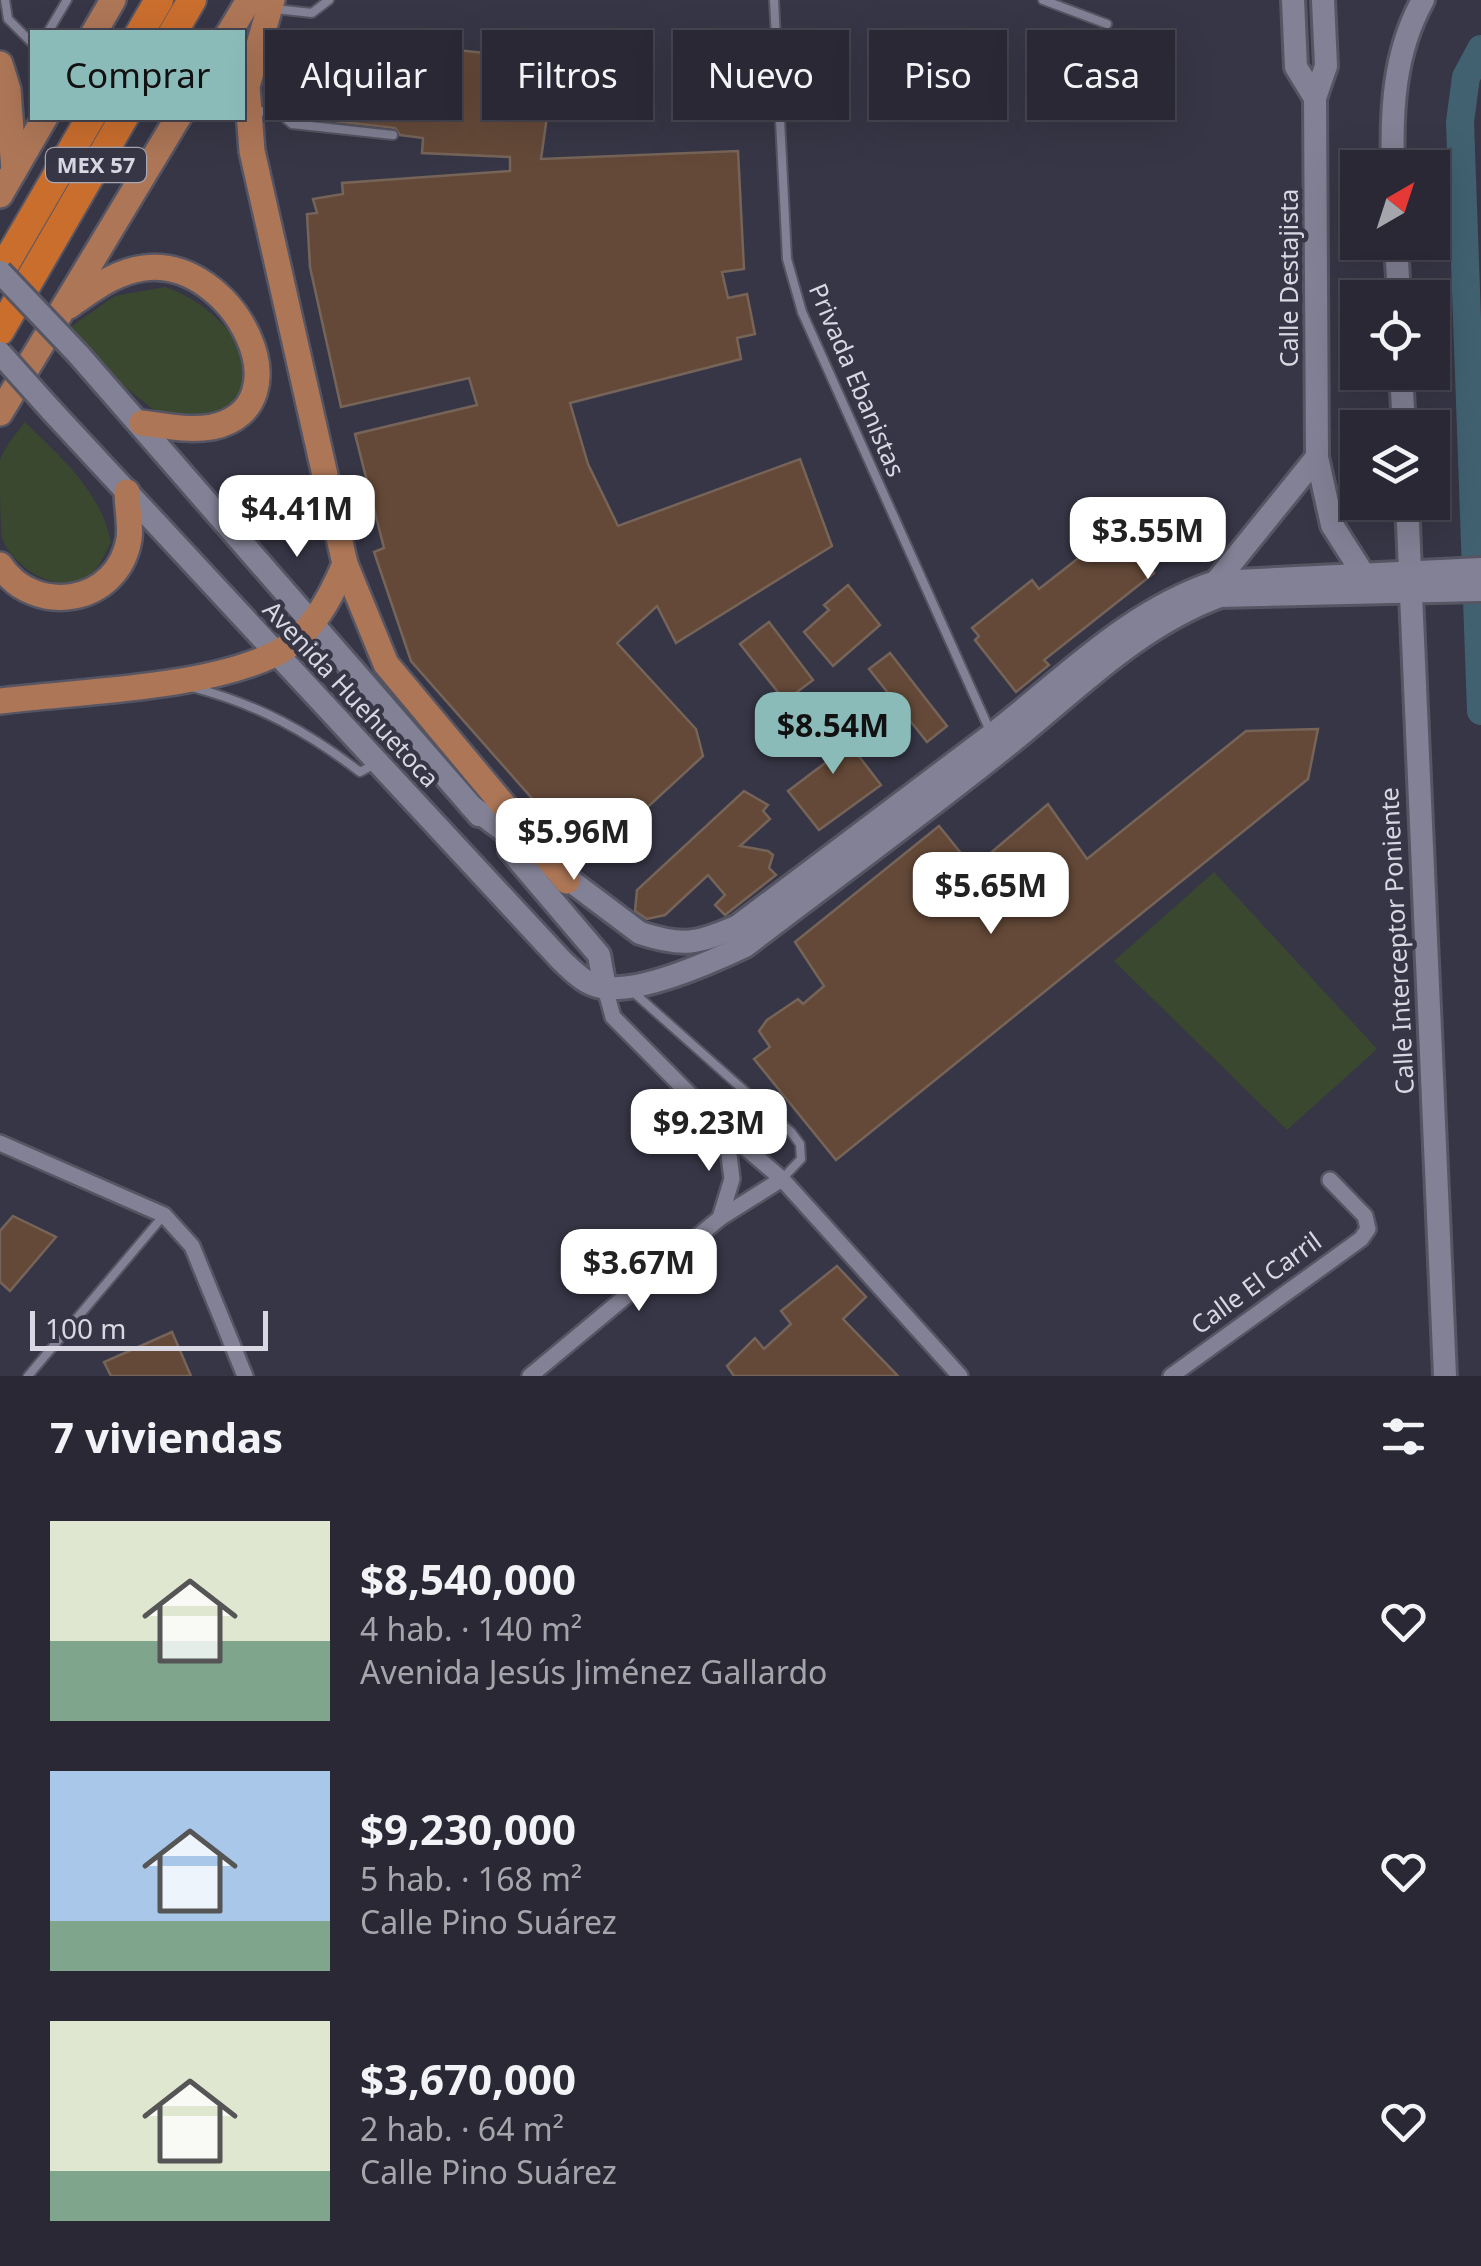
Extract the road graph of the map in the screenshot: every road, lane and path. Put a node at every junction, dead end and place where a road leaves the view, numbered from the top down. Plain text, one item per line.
1 (5, 0) edge
2 (67, 0) edge
3 (112, 0) edge
4 (159, 0) edge
5 (192, 0) edge
6 (329, 0) edge
7 (774, 0) edge
8 (1043, 0) edge
9 (1293, 0) edge
10 (1323, 0) edge
11 (1423, 0) edge
12 (264, 3) edge
13 (1107, 24) dead end
14 (49, 30) edge
15 (95, 30) edge
16 (30, 40) edge
17 (0, 64) edge
18 (1315, 98) junction
19 (247, 110) junction
20 (265, 112) edge
21 (44, 120) edge
22 (288, 120) edge
23 (393, 135) dead end
24 (1393, 150) edge
25 (14, 171) junction
26 (0, 195) edge
27 (0, 272) edge
28 (60, 312) junction
29 (0, 331) edge
30 (0, 353) edge
31 (0, 414) edge
32 (142, 423) junction
33 (1318, 457) junction
34 (126, 492) junction
35 (1409, 520) edge
36 (0, 564) edge
37 (345, 564) junction
38 (1481, 569) edge
39 (1362, 582) junction
40 (1418, 582) junction
41 (1218, 589) junction
42 (1481, 590) edge
43 (315, 621) junction
44 (277, 653) junction
45 (166, 680) junction
46 (0, 700) edge
47 (996, 743) junction
48 (377, 763) junction
49 (472, 806) junction
50 (567, 881) junction
51 (606, 985) junction
52 (726, 1132) junction
53 (0, 1143) edge
54 (782, 1179) junction
55 (1330, 1180) dead end
56 (164, 1216) junction
57 (720, 1218) junction
58 (28, 1376) edge
59 (246, 1376) edge
60 (530, 1376) edge
61 (960, 1376) edge
62 (1171, 1376) edge
63 (1445, 1376) edge

1 - 16 lane
2 - 14 lane
3 - 15 main road
4 - 27 highway, MEX 57
5 - 29 highway, MEX 57
6 - 12 lane
7 - 47 lane, Privada Ebanistas
8 - 13 lane
9 - 18 main road, Calle Destajista
10 - 18 main road, Calle Destajista
11 - 24 main road
12 - 19 main road
12 - 28 main road
17 - 25 main road
18 - 33 main road, Calle Destajista
19 - 20 lane
19 - 37 main road
21 - 25 main road
22 - 23 lane
25 - 26 main road
27 - 32 main road, Avenida Huehuetoca, bridge
28 - 31 main road
28 - 32 main road
30 - 34 main road, Avenida Huehuetoca, bridge
32 - 43 main road, Avenida Huehuetoca
33 - 39 main road, Calle Destajista
33 - 41 main road
34 - 36 main road
34 - 44 main road, Avenida Huehuetoca
35 - 40 main road, Calle Interceptor Poniente
37 - 43 main road
37 - 50 main road
38 - 40 main road
39 - 40 main road
39 - 41 main road
40 - 42 main road
40 - 63 main road, Calle Interceptor Poniente
41 - 47 main road
43 - 44 main road
43 - 49 main road, Avenida Huehuetoca
44 - 45 main road
44 - 48 main road, Avenida Huehuetoca
45 - 46 main road
45 - 48 lane
47 - 50 main road
47 - 51 main road
48 - 51 main road, Avenida Huehuetoca
49 - 50 main road
49 - 51 main road
51 - 52 street, Avenida Huehuetoca
51 - 54 lane
52 - 54 street, Avenida Huehuetoca
52 - 57 street
53 - 56 street
54 - 57 street
54 - 61 street, Avenida Huehuetoca
55 - 62 street, Calle El Carril
56 - 58 lane
56 - 59 street
57 - 60 street

